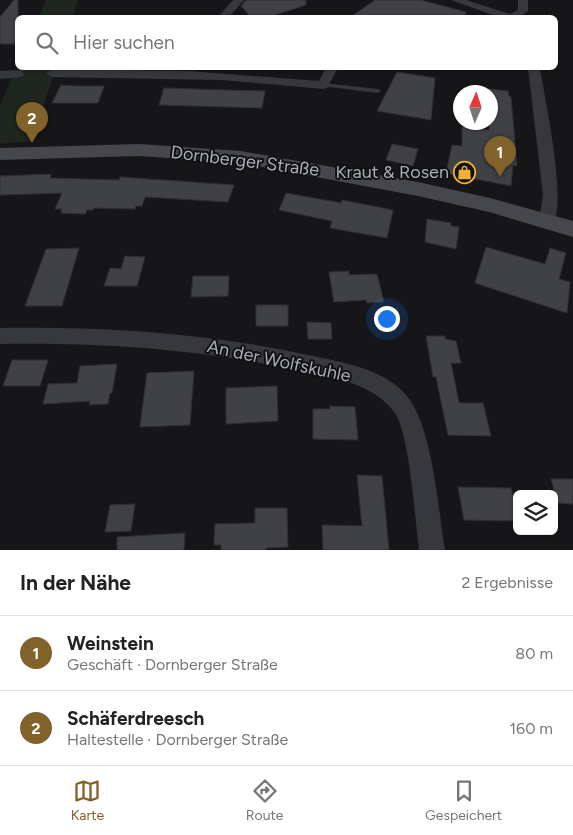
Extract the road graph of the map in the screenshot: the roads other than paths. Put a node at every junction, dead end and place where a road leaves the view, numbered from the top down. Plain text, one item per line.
1 (239, 0) edge
2 (456, 0) edge
3 (523, 0) edge
4 (225, 15) edge
5 (506, 15) edge
6 (516, 15) edge
7 (169, 70) edge
8 (331, 70) edge
9 (534, 70) edge
10 (52, 73) dead end
11 (18, 74) dead end
12 (0, 75) edge
13 (323, 85) junction
14 (378, 91) dead end
15 (0, 154) edge
16 (547, 220) junction
17 (573, 228) edge
18 (0, 336) edge
19 (432, 550) edge

1 - 4 street
2 - 5 street
3 - 6 street
7 - 10 street
7 - 13 street
8 - 13 street
9 - 16 street
11 - 12 street
13 - 14 lane
15 - 16 main road, Dornberger Straße
16 - 17 main road, Dornberger Straße
18 - 19 street, An der Wolfskuhle

